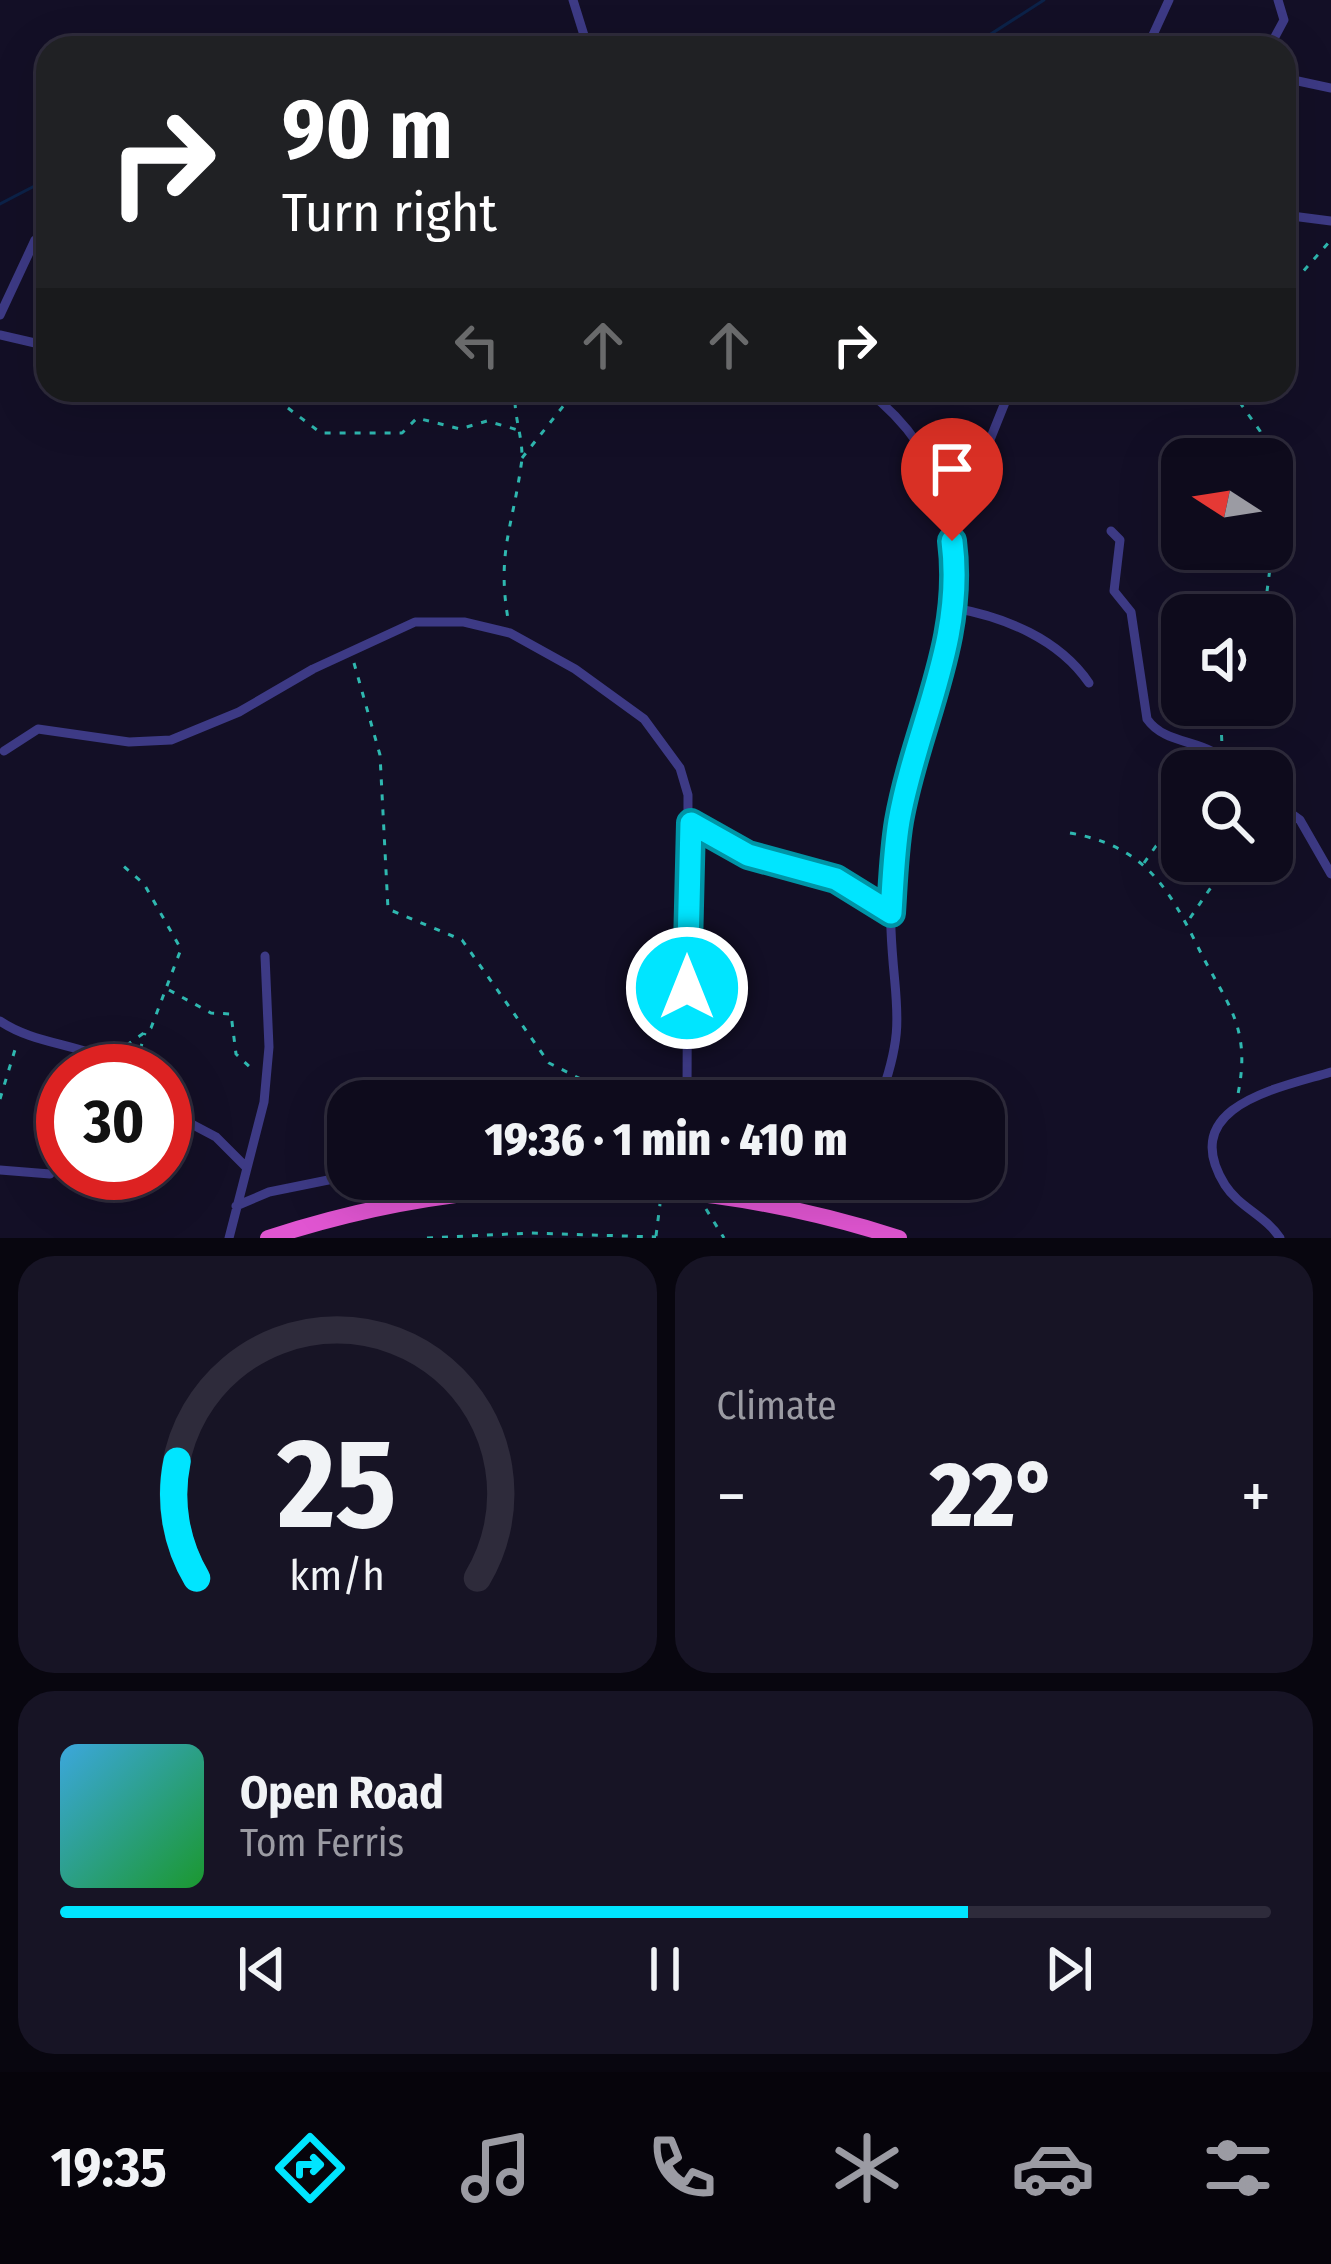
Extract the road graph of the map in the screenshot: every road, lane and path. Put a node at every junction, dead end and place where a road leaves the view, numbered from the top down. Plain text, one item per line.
1 (573, 0) edge
2 (1168, 0) edge
3 (1278, 0) edge
4 (584, 36) edge
5 (1152, 36) edge
6 (1272, 36) edge
7 (1296, 80) edge
8 (1331, 88) edge
9 (1296, 217) edge
10 (1331, 221) edge
11 (35, 240) dead end
12 (1331, 240) edge
13 (1296, 279) edge
14 (0, 315) edge
15 (0, 335) edge
16 (36, 343) edge
17 (280, 402) edge
18 (515, 402) edge
19 (566, 402) edge
20 (879, 402) edge
21 (1005, 402) edge
22 (1239, 402) edge
23 (518, 430) junction
24 (522, 458) junction
25 (951, 516) junction
26 (1111, 531) dead end
27 (1267, 594) edge
28 (954, 608) junction
29 (510, 633) junction
30 (351, 650) junction
31 (1090, 683) dead end
32 (1212, 750) edge
33 (4, 751) dead end
34 (1293, 815) edge
35 (691, 823) junction
36 (1070, 833) dead end
37 (1161, 843) edge
38 (120, 863) dead end
39 (1143, 865) junction
40 (1331, 874) edge
41 (1214, 882) edge
42 (891, 913) junction
43 (1187, 921) junction
44 (265, 956) dead end
45 (168, 990) junction
46 (0, 1021) edge
47 (20, 1031) junction
48 (145, 1033) junction
49 (60, 1044) edge
50 (130, 1044) edge
51 (141, 1044) edge
52 (1331, 1072) edge
53 (265, 1079) junction
54 (583, 1080) edge
55 (688, 1080) edge
56 (885, 1080) edge
57 (0, 1099) edge
58 (1237, 1101) junction
59 (192, 1125) edge
60 (246, 1167) junction
61 (0, 1170) edge
62 (36, 1173) edge
63 (327, 1180) edge
64 (426, 1200) edge
65 (661, 1200) edge
66 (703, 1200) edge
67 (758, 1200) edge
68 (782, 1200) edge
69 (775, 1204) junction
70 (236, 1206) junction
71 (229, 1238) edge
72 (268, 1238) edge
73 (427, 1238) edge
74 (655, 1238) edge
75 (724, 1238) edge
76 (899, 1238) edge
77 (1280, 1238) edge

1 - 4 street
2 - 5 street
3 - 6 street
7 - 8 street
9 - 10 street
11 - 14 street
12 - 13 path
15 - 16 street
17 - 23 path
18 - 23 path
19 - 24 path
20 - 25 street
21 - 25 street
22 - 27 path
23 - 24 path
24 - 29 path
25 - 28 street
26 - 32 street
28 - 31 street
28 - 42 street
29 - 30 street
29 - 35 street
30 - 33 street
30 - 54 path
34 - 40 street
35 - 42 street
35 - 55 street
36 - 39 path
37 - 39 path
38 - 45 path
39 - 43 path
41 - 43 path
42 - 56 street
43 - 58 path
44 - 53 street
45 - 48 path
45 - 53 path
46 - 47 street
47 - 49 street
47 - 57 path
48 - 50 path
48 - 51 path
52 - 58 street
53 - 60 street
58 - 77 street
59 - 60 street
60 - 70 street
61 - 62 street
63 - 70 street
64 - 72 highway
65 - 74 path
66 - 75 path
67 - 69 highway
68 - 69 street
69 - 76 highway
70 - 71 street
73 - 74 path

